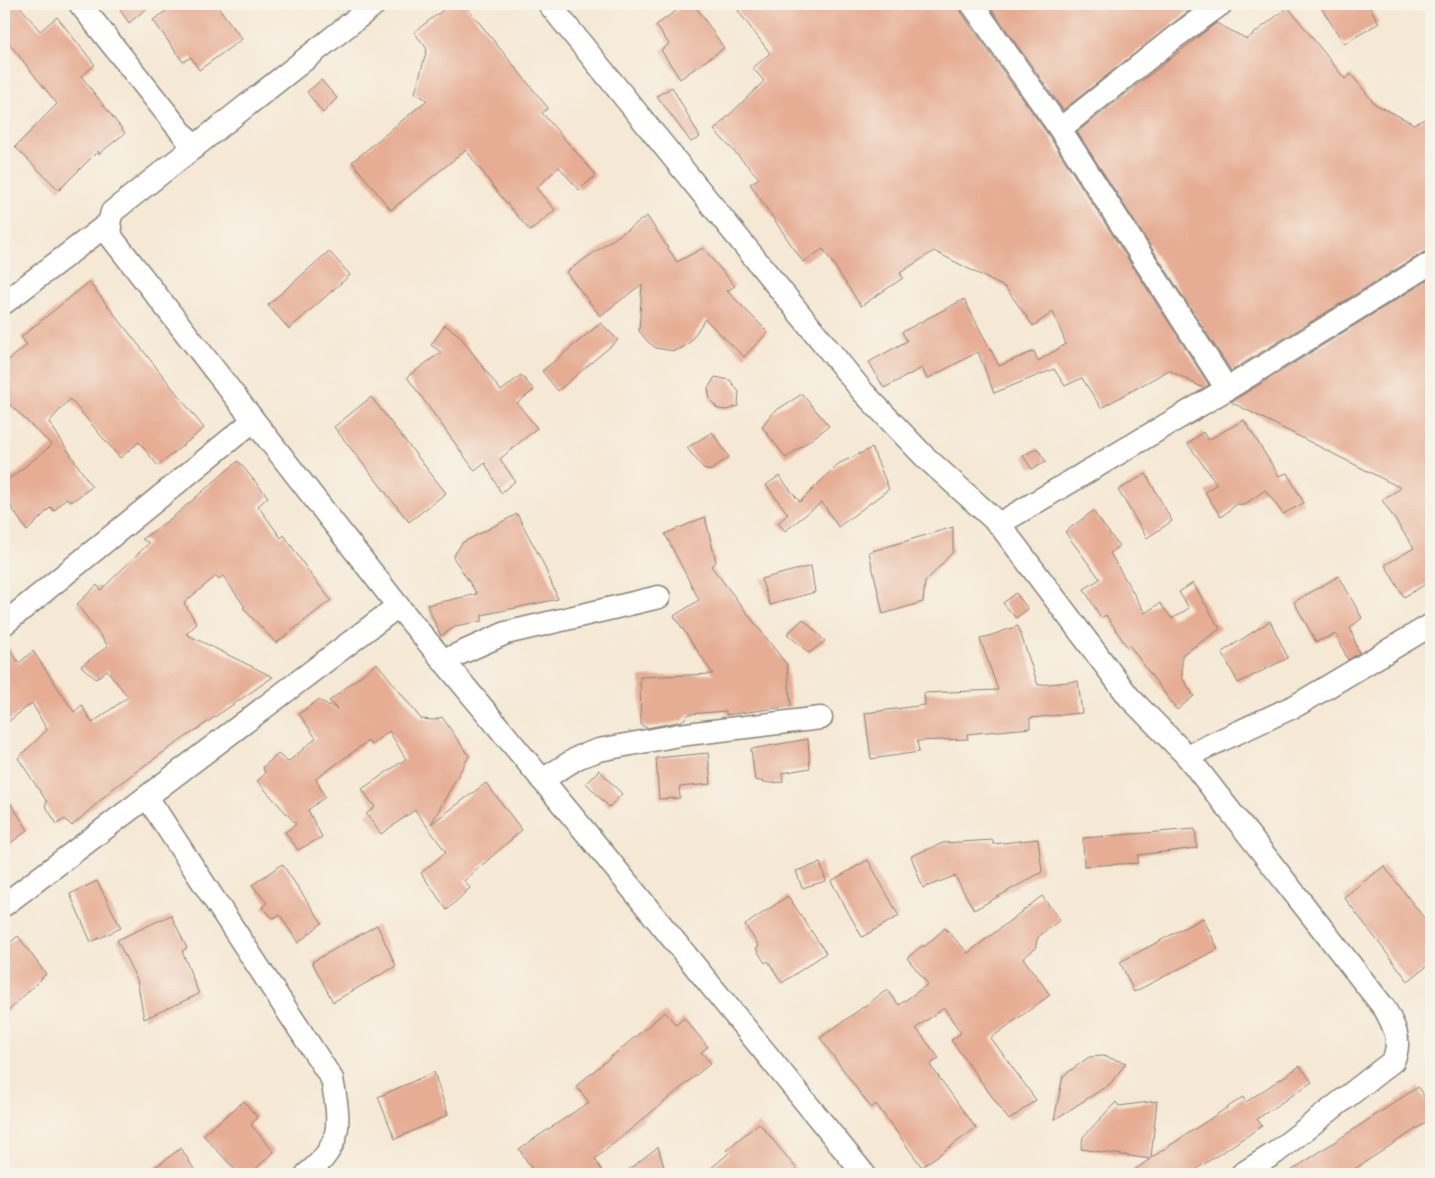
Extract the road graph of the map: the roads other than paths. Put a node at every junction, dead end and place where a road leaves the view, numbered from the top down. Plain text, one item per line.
1 (80, 4) edge
2 (375, 4) edge
3 (548, 4) edge
4 (972, 4) edge
5 (1221, 4) edge
6 (1060, 129) junction
7 (194, 148) junction
8 (109, 223) junction
9 (1431, 263) edge
10 (4, 303) edge
11 (1227, 389) junction
12 (253, 420) junction
13 (999, 524) junction
14 (659, 597) dead end
15 (398, 606) junction
16 (4, 624) edge
17 (1431, 625) edge
18 (443, 661) junction
19 (821, 718) dead end
20 (1187, 756) junction
21 (542, 780) junction
22 (147, 797) junction
23 (4, 905) edge
24 (307, 1174) edge
25 (864, 1174) edge
26 (1242, 1174) edge

1 - 7 street
2 - 7 street
3 - 13 street
4 - 6 street
5 - 6 street
6 - 11 street
7 - 8 street
8 - 10 street
8 - 12 street
9 - 11 street
11 - 13 street
12 - 15 street
12 - 16 street
13 - 20 street
14 - 18 street
15 - 18 street
15 - 22 street
17 - 20 street
18 - 21 street
19 - 21 street
20 - 26 street
21 - 25 street
22 - 23 street
22 - 24 street

